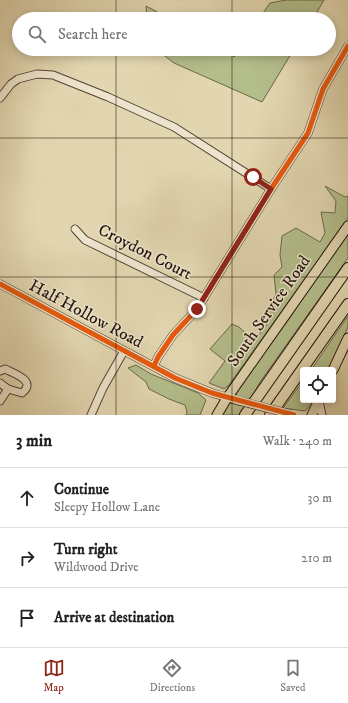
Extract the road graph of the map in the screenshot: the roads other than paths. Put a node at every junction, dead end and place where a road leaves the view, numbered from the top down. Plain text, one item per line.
1 (348, 46) edge
2 (0, 98) edge
3 (271, 189) junction
4 (348, 226) edge
5 (75, 229) dead end
6 (348, 268) edge
7 (0, 284) edge
8 (204, 298) junction
9 (348, 304) edge
10 (348, 338) edge
11 (124, 351) junction
12 (154, 366) junction
13 (334, 367) edge
14 (0, 371) edge
15 (0, 383) edge
16 (8, 388) junction
17 (227, 398) junction
18 (0, 401) edge
19 (318, 403) edge
20 (319, 403) edge
21 (90, 415) edge
22 (217, 415) edge
23 (245, 415) edge
24 (270, 415) edge
25 (293, 415) edge
26 (312, 415) edge
27 (322, 415) edge

1 - 3 street
2 - 3 street
3 - 8 street
4 - 17 main road, South Service Road
5 - 8 street, Croydon Court
6 - 23 highway
7 - 11 street, Half Hollow Road
8 - 12 street
9 - 24 highway
10 - 13 main road
11 - 12 street, Half Hollow Road
11 - 21 street
12 - 17 street, Half Hollow Road
14 - 16 street
15 - 16 street
16 - 18 street
17 - 22 main road, South Service Road
17 - 25 street, Half Hollow Road, bridge
19 - 26 main road
20 - 27 street

